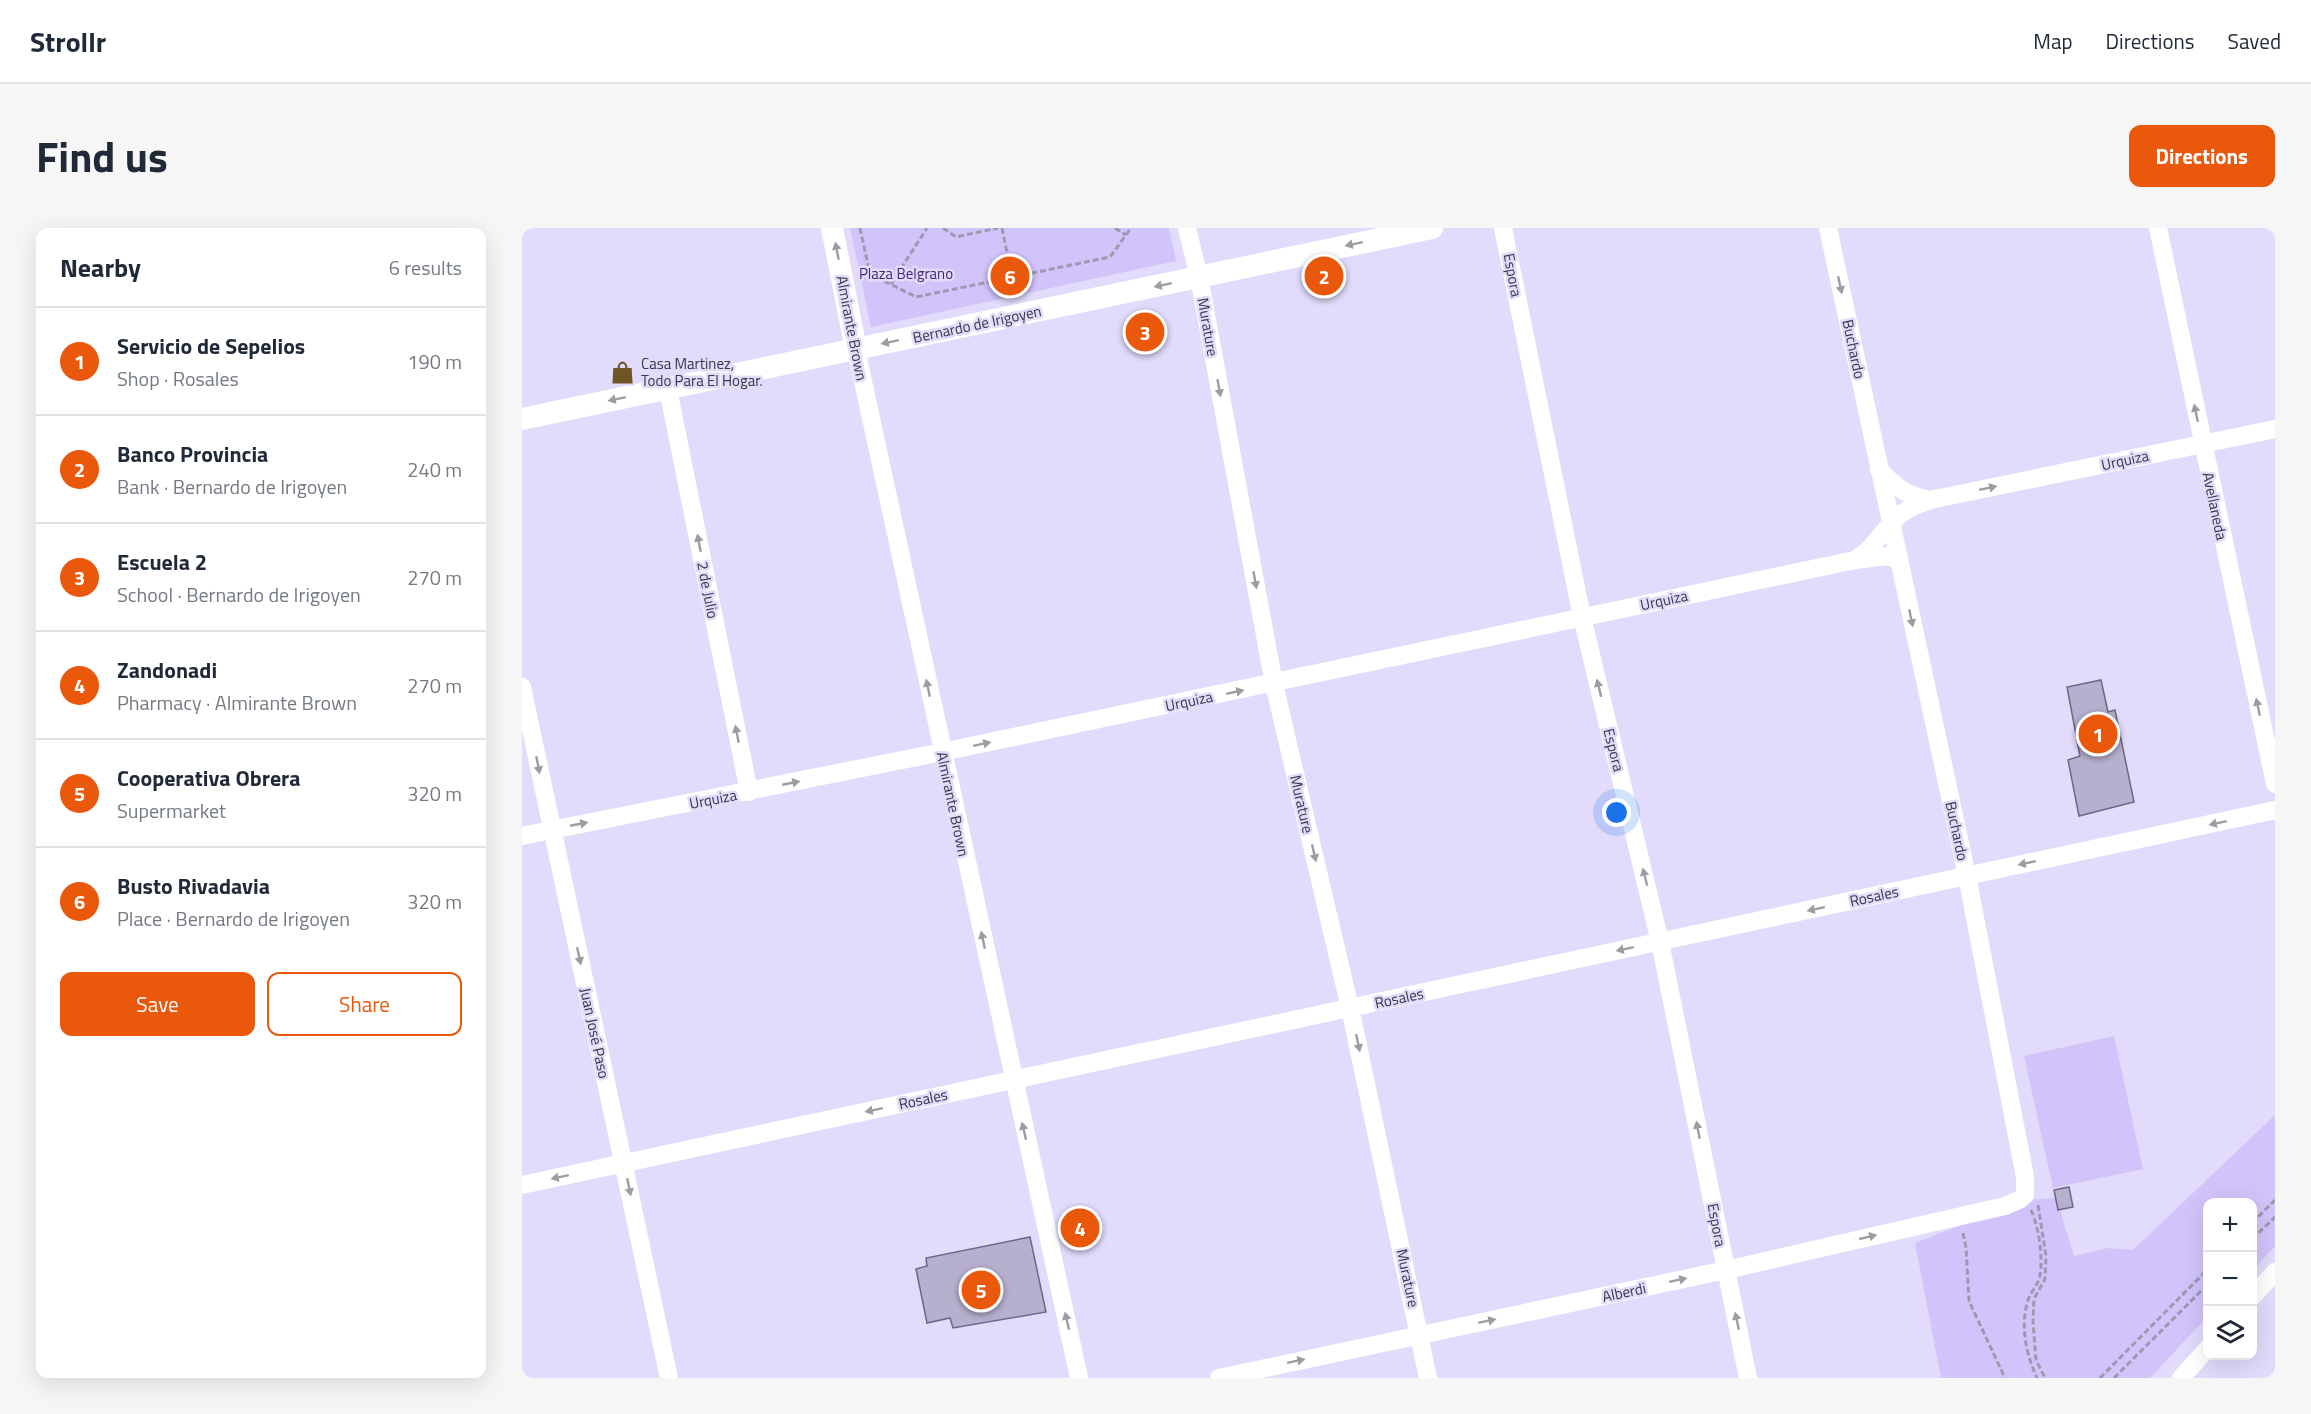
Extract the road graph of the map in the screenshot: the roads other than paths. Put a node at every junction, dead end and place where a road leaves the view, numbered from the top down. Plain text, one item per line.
1 (832, 228) edge
2 (1188, 228) edge
3 (1432, 228) edge
4 (1503, 228) edge
5 (1828, 228) edge
6 (2158, 228) edge
7 (1199, 277) junction
8 (856, 349) junction
9 (668, 389) junction
10 (522, 419) edge
11 (2275, 429) edge
12 (2202, 444) junction
13 (1879, 470) junction
14 (1930, 500) junction
15 (1891, 524) junction
16 (1855, 560) junction
17 (1899, 561) junction
18 (1582, 617) junction
19 (1274, 684) junction
20 (522, 687) edge
21 (942, 753) junction
22 (2275, 784) edge
23 (749, 792) junction
24 (2275, 810) edge
25 (551, 830) junction
26 (522, 836) edge
27 (1967, 876) junction
28 (1660, 942) junction
29 (1350, 1008) junction
30 (1013, 1080) junction
31 (624, 1163) junction
32 (522, 1185) edge
33 (2025, 1195) joint
34 (1726, 1270) junction
35 (2275, 1272) edge
36 (2257, 1292) edge
37 (1420, 1335) junction
38 (2203, 1354) edge
39 (669, 1378) edge
40 (1079, 1378) edge
41 (1219, 1378) edge
42 (1428, 1378) edge
43 (1749, 1378) edge
44 (2181, 1378) edge

8 -> 1 main road, Almirante Brown
2 - 7 street, Murature
3 -> 7 main road, Bernardo de Irigoyen
4 - 18 street, Espora
5 -> 13 street, Buchardo
12 -> 6 street, Avellaneda
7 -> 8 main road, Bernardo de Irigoyen
7 -> 19 street, Murature
8 - 9 main road, Bernardo de Irigoyen
21 -> 8 street, Almirante Brown
9 -> 10 main road, Bernardo de Irigoyen
23 -> 9 street, 2 de Julio
11 - 12 street, Urquiza
14 -> 12 street, Urquiza
22 -> 12 street, Avellaneda
13 - 14 street
13 - 15 street, Buchardo
14 - 15 street, Urquiza
15 - 16 street, Urquiza
15 - 17 street, Buchardo
16 - 17 street, Urquiza
16 - 18 street, Urquiza
17 -> 27 street, Buchardo
18 - 19 street, Urquiza
28 -> 18 street, Espora
21 -> 19 street, Urquiza
19 -> 29 street, Murature
20 -> 25 street, Juan José Paso
23 -> 21 street, Urquiza
30 -> 21 street, Almirante Brown
25 -> 23 street, Urquiza
24 -> 27 street, Rosales
25 - 26 street, Urquiza
25 -> 31 street, Juan José Paso
27 -> 28 street, Rosales
27 - 33 street, Buchardo
28 -> 29 street, Rosales
34 -> 28 street, Espora
29 - 30 street, Rosales
29 -> 37 street, Murature
30 -> 31 street, Rosales
40 -> 30 street, Almirante Brown
31 -> 32 street, Rosales
31 -> 39 street, Juan José Paso
34 -> 33 street, Alberdi
37 -> 34 street, Alberdi
43 -> 34 street, Espora
35 - 36 street
41 -> 37 street, Alberdi
37 - 42 street, Murature
38 - 44 street

